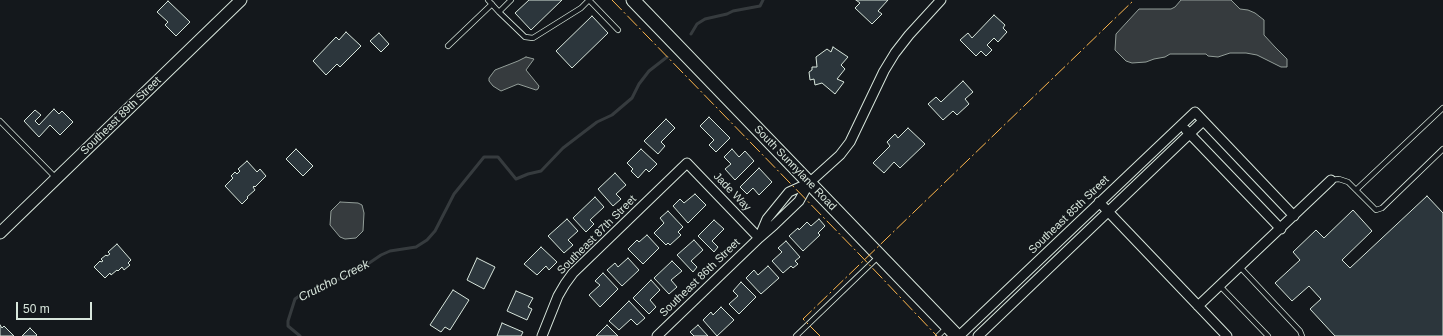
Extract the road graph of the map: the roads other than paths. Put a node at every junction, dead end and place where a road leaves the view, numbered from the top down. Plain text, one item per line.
1 (239, 0) edge
2 (488, 0) edge
3 (511, 0) edge
4 (589, 0) edge
5 (633, 0) edge
6 (941, 0) edge
7 (492, 4) junction
8 (499, 12) junction
9 (618, 30) dead end
10 (448, 46) dead end
11 (1443, 108) edge
12 (0, 121) edge
13 (1203, 121) junction
14 (1181, 125) junction
15 (1190, 134) junction
16 (1443, 148) edge
17 (687, 163) joint
18 (56, 178) junction
19 (1331, 180) joint
20 (809, 183) junction
21 (1356, 190) junction
22 (1099, 202) junction
23 (1108, 212) junction
24 (1294, 216) junction
25 (1281, 229) junction
26 (0, 233) edge
27 (759, 238) junction
28 (879, 256) junction
29 (1032, 267) junction
30 (1240, 267) junction
31 (1041, 276) junction
32 (1220, 286) junction
33 (1198, 306) junction
34 (954, 333) edge
35 (542, 336) edge
36 (657, 336) edge
37 (796, 336) edge
38 (938, 336) edge
39 (978, 336) edge
40 (1227, 336) edge
41 (1268, 336) edge
42 (1302, 336) edge

1 - 18 street, Southeast 89th Street
2 - 7 lane
3 - 8 lane
4 - 8 lane
4 - 9 lane
5 - 20 main road, South Sunnylane Road
6 - 20 street
7 - 8 lane
7 - 10 lane
11 - 21 lane
12 - 18 lane
13 - 14 street, Southeast 85th Street
13 - 15 street
13 - 24 street
14 - 15 street
14 - 22 street, Southeast 85th Street
15 - 23 street
15 - 25 street
16 - 21 lane
17 - 27 street, Jade Way
17 - 35 street, Southeast 87th Street
18 - 26 street, Southeast 89th Street
19 - 21 lane
19 - 24 street
20 - 27 street, Southeast 86th Street
20 - 27 street, Southeast 86th Street
20 - 28 main road, South Sunnylane Road
22 - 23 street
22 - 29 street, Southeast 85th Street
23 - 31 street
23 - 33 street
24 - 25 street
25 - 30 street
27 - 36 street, Southeast 86th Street
28 - 34 main road, South Sunnylane Road
28 - 37 lane
29 - 31 street
29 - 34 street, Southeast 85th Street
30 - 32 street
30 - 42 lane
31 - 39 street
32 - 33 street
32 - 41 lane
33 - 40 street
34 - 38 lane

